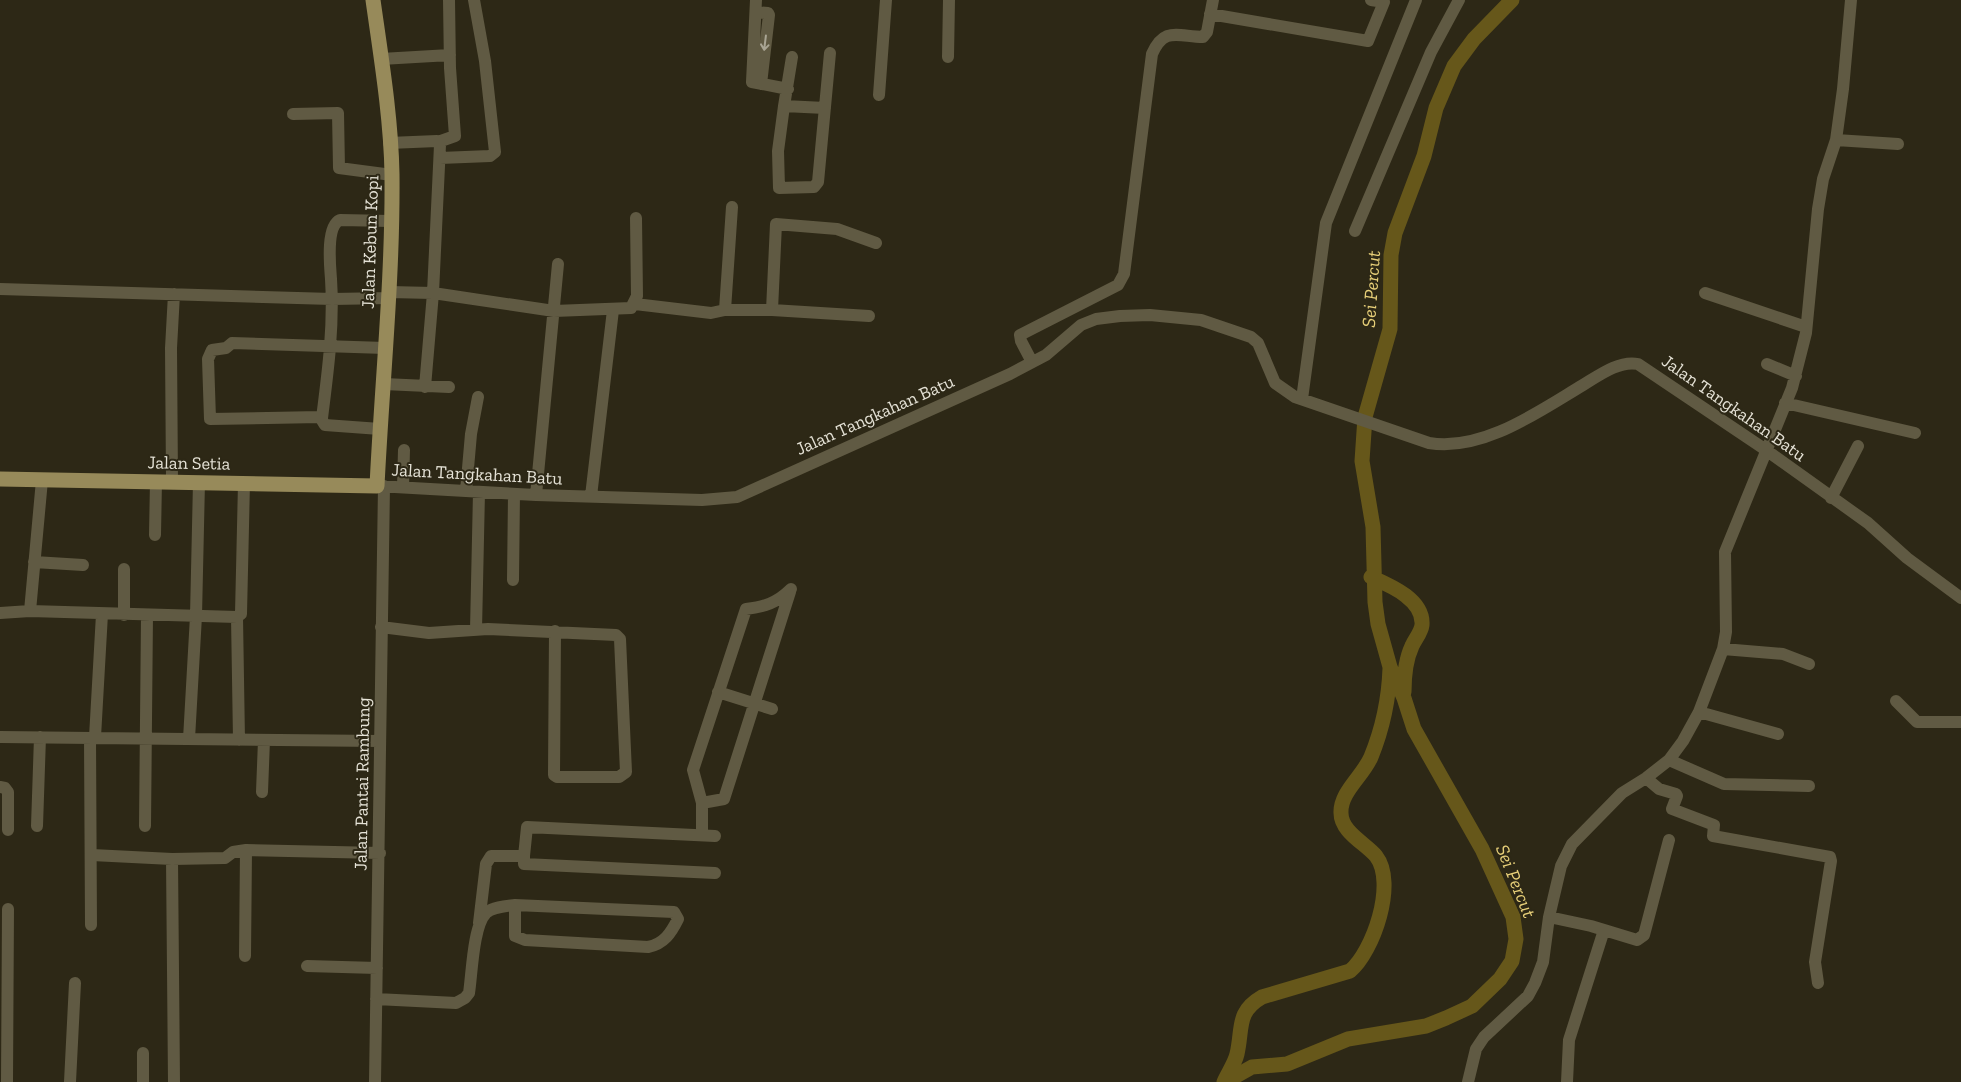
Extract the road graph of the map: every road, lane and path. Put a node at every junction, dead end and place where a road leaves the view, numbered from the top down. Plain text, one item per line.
1 (373, 0) edge
2 (449, 0) edge
3 (474, 0) edge
4 (886, 0) edge
5 (949, 0) edge
6 (1213, 0) edge
7 (1371, 0) edge
8 (1416, 0) edge
9 (1459, 0) edge
10 (1851, 0) edge
11 (756, 6) edge
12 (1210, 14) junction
13 (830, 53) dead end
14 (450, 55) junction
15 (792, 57) dead end
16 (948, 57) dead end
17 (381, 59) junction
18 (788, 89) junction
19 (879, 95) dead end
20 (784, 106) junction
21 (825, 108) junction
22 (293, 114) dead end
23 (1836, 140) junction
24 (438, 142) junction
25 (389, 143) junction
26 (1898, 144) dead end
27 (440, 158) junction
28 (392, 174) junction
29 (732, 207) dead end
30 (636, 218) dead end
31 (390, 221) junction
32 (1355, 231) dead end
33 (876, 243) dead end
34 (558, 264) dead end
35 (0, 289) edge
36 (433, 293) junction
37 (1705, 293) dead end
38 (174, 294) junction
39 (389, 295) junction
40 (332, 299) junction
41 (635, 304) junction
42 (612, 310) junction
43 (725, 310) junction
44 (772, 310) junction
45 (554, 311) junction
46 (869, 316) dead end
47 (1806, 327) junction
48 (331, 345) junction
49 (385, 348) junction
50 (1032, 362) junction
51 (1767, 364) dead end
52 (1796, 376) junction
53 (384, 384) junction
54 (425, 387) junction
55 (449, 387) dead end
56 (478, 397) dead end
57 (1302, 399) junction
58 (1785, 403) junction
59 (322, 418) junction
60 (380, 429) junction
61 (1915, 434) dead end
62 (1858, 446) dead end
63 (404, 450) dead end
64 (1766, 450) junction
65 (0, 479) edge
66 (42, 480) junction
67 (156, 481) junction
68 (172, 481) junction
69 (199, 482) junction
70 (244, 483) junction
71 (381, 486) junction
72 (403, 487) junction
73 (473, 491) junction
74 (514, 494) junction
75 (536, 495) junction
76 (591, 496) junction
77 (1831, 498) junction
78 (155, 536) dead end
79 (34, 562) junction
80 (83, 565) dead end
81 (124, 569) dead end
82 (513, 580) dead end
83 (1961, 598) edge
84 (30, 611) junction
85 (0, 613) edge
86 (102, 614) junction
87 (124, 615) junction
88 (147, 615) junction
89 (196, 616) junction
90 (238, 617) junction
91 (381, 628) junction
92 (476, 630) junction
93 (556, 631) junction
94 (1723, 649) junction
95 (1809, 664) dead end
96 (718, 692) junction
97 (1896, 701) dead end
98 (754, 704) junction
99 (772, 709) dead end
100 (1699, 712) junction
101 (1961, 722) edge
102 (1778, 734) dead end
103 (0, 737) edge
104 (40, 737) junction
105 (93, 738) junction
106 (145, 739) junction
107 (189, 739) junction
108 (238, 740) junction
109 (264, 740) junction
110 (380, 741) junction
111 (1669, 760) junction
112 (1646, 778) junction
113 (1809, 786) dead end
114 (0, 787) edge
115 (262, 792) dead end
116 (702, 803) junction
117 (37, 826) dead end
118 (145, 826) dead end
119 (8, 830) dead end
120 (702, 835) junction
121 (715, 836) dead end
122 (1669, 840) dead end
123 (246, 850) junction
124 (380, 853) junction
125 (92, 855) junction
126 (524, 856) junction
127 (172, 859) junction
128 (715, 873) dead end
129 (516, 905) junction
130 (8, 909) dead end
131 (1549, 917) junction
132 (479, 923) junction
133 (91, 925) dead end
134 (1604, 930) junction
135 (245, 956) dead end
136 (307, 966) dead end
137 (377, 968) junction
138 (75, 983) dead end
139 (1818, 983) dead end
140 (376, 999) junction
141 (143, 1053) dead end
142 (7, 1082) edge
143 (70, 1082) edge
144 (143, 1082) edge
145 (174, 1082) edge
146 (375, 1082) edge
147 (1468, 1082) edge
148 (1567, 1082) edge

1 - 17 main road, Jalan Kebun Kopi
2 - 14 street
3 - 27 street
4 - 19 street
5 - 16 street
6 - 12 street
7 - 12 street
8 - 57 street
9 - 32 street
10 - 23 street
11 - 18 street
12 - 50 street
13 - 21 street
14 - 17 street
14 - 24 street
15 - 18 street
17 - 25 main road, Jalan Kebun Kopi
18 - 20 street
20 - 21 street
20 - 21 street
22 - 28 street
23 - 26 street
23 - 47 street
24 - 25 street
24 - 27 street
25 - 28 main road, Jalan Kebun Kopi
27 - 36 street
28 - 31 main road, Jalan Kebun Kopi
29 - 43 street
30 - 41 street
31 - 39 main road, Jalan Kebun Kopi
31 - 40 street
33 - 44 street
34 - 45 street
35 - 38 street
36 - 39 street
36 - 45 street
36 - 54 street
37 - 47 street
38 - 40 street
38 - 68 street
39 - 40 street
39 - 49 main road, Jalan Kebun Kopi
40 - 48 street
41 - 42 street
41 - 43 street
42 - 45 street
42 - 76 street
43 - 44 street
44 - 46 street
45 - 75 street
47 - 52 street
48 - 49 street
48 - 59 street
48 - 59 street
49 - 53 main road, Jalan Kebun Kopi
50 - 57 street, Jalan Tangkahan Batu
50 - 76 street, Jalan Tangkahan Batu
51 - 52 street
52 - 58 street
53 - 54 street
53 - 60 main road, Jalan Kebun Kopi
54 - 55 street
56 - 73 street
57 - 64 street, Jalan Tangkahan Batu
58 - 61 street
58 - 64 street
59 - 60 street
60 - 71 main road, Jalan Kebun Kopi
62 - 77 street
63 - 72 street
64 - 77 street, Jalan Tangkahan Batu
64 - 94 street
65 - 66 main road, Jalan Setia
66 - 67 main road, Jalan Setia
66 - 79 street
67 - 68 main road, Jalan Setia
67 - 78 street
68 - 69 main road, Jalan Setia
69 - 70 main road, Jalan Setia
69 - 89 street
70 - 71 main road, Jalan Setia
70 - 90 street
71 - 72 street, Jalan Tangkahan Batu
71 - 91 street, Jalan Pantai Rambung
72 - 73 street, Jalan Tangkahan Batu
73 - 74 street, Jalan Tangkahan Batu
73 - 92 street
74 - 75 street, Jalan Tangkahan Batu
74 - 82 street
75 - 76 street, Jalan Tangkahan Batu
77 - 83 street, Jalan Tangkahan Batu
79 - 80 street
79 - 84 street
81 - 87 street
84 - 85 street
84 - 86 street
86 - 87 street
86 - 105 street
87 - 88 street
88 - 89 street
88 - 106 street
89 - 90 street
89 - 107 street
90 - 108 street
91 - 92 street
91 - 110 street, Jalan Pantai Rambung
92 - 93 street
93 - 93 street
94 - 95 street
94 - 100 street
96 - 98 street
96 - 98 street
96 - 116 street
97 - 101 street
98 - 99 street
98 - 116 street
100 - 102 street
100 - 111 street
103 - 104 street
104 - 105 street
104 - 117 street
105 - 106 street
105 - 125 street
106 - 107 street
106 - 118 street
107 - 108 street
108 - 109 street
109 - 110 street
109 - 115 street
110 - 124 street, Jalan Pantai Rambung
111 - 112 street
111 - 113 street
112 - 131 street
112 - 139 street
114 - 119 street
116 - 120 street
120 - 121 street
120 - 126 street
122 - 134 street
123 - 124 street
123 - 127 street
123 - 135 street
124 - 137 street, Jalan Pantai Rambung
125 - 127 street
125 - 133 street
126 - 128 street
126 - 132 street
127 - 145 street
129 - 129 street
129 - 132 street
130 - 142 street
131 - 134 street
131 - 147 street
132 - 140 street
134 - 148 street
136 - 137 street
137 - 140 street, Jalan Pantai Rambung
138 - 143 street
140 - 146 street, Jalan Pantai Rambung
141 - 144 street

